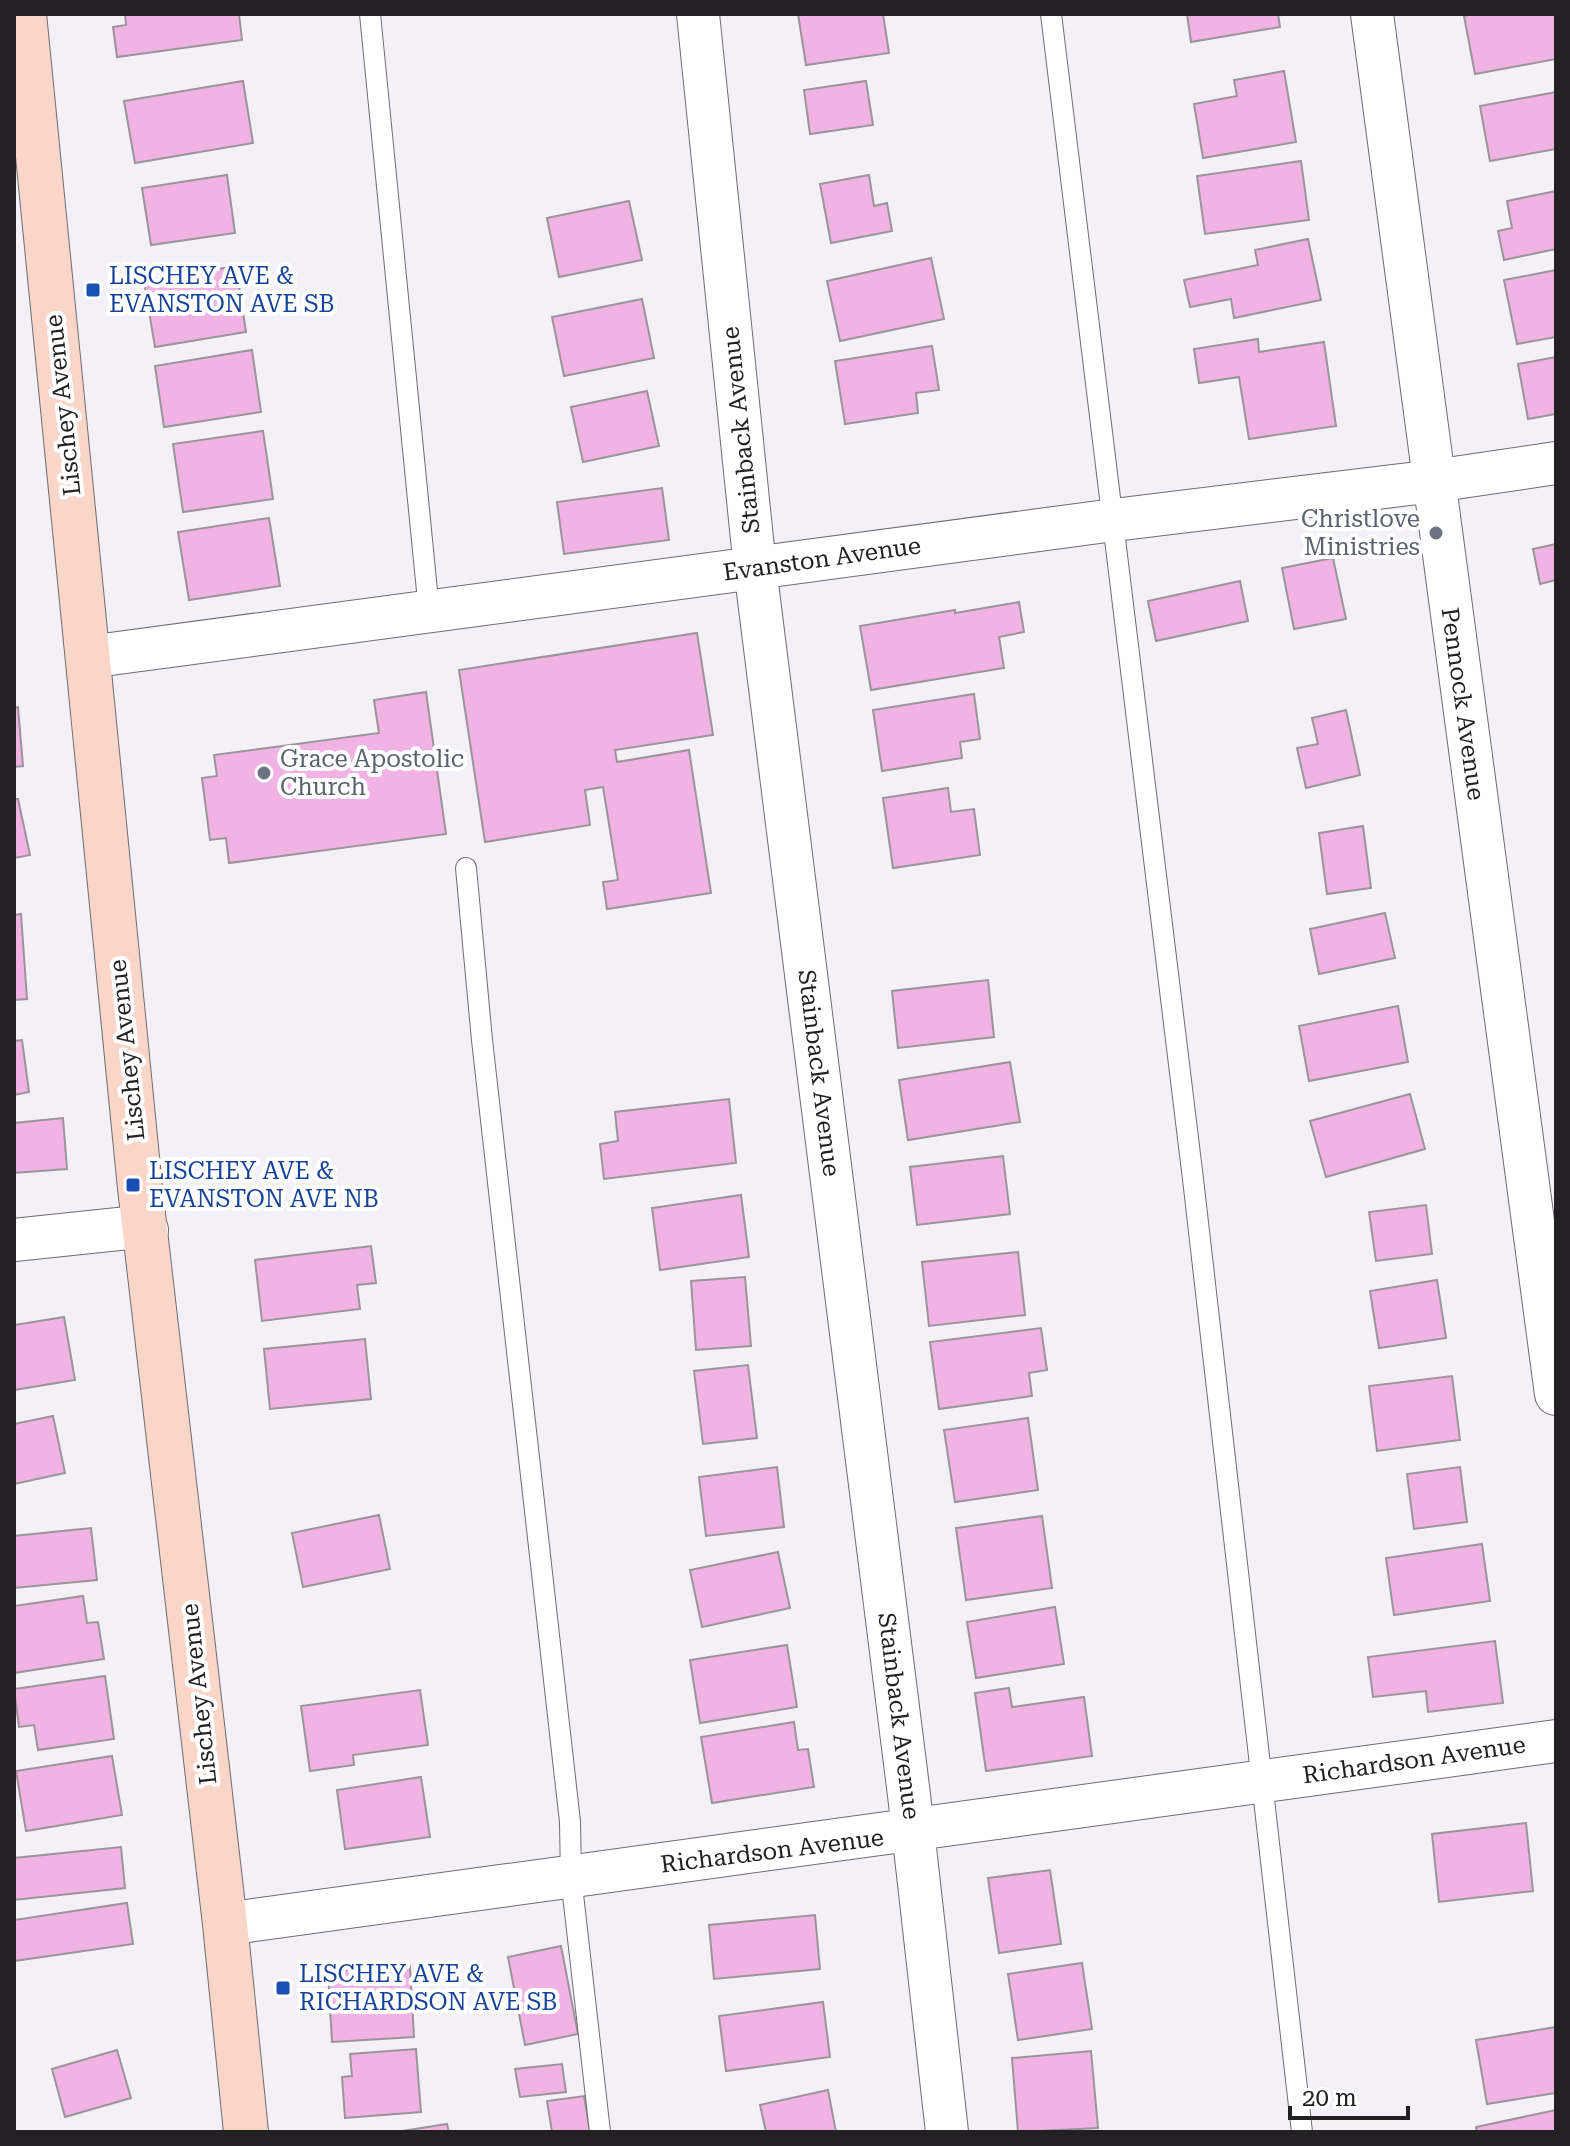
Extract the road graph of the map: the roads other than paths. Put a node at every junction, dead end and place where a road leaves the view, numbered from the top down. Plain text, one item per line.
1 (24, 14) edge
2 (370, 14) edge
3 (698, 14) edge
4 (1051, 14) edge
5 (1372, 14) edge
6 (1556, 463) edge
7 (1434, 481) junction
8 (1114, 520) junction
9 (755, 568) junction
10 (429, 611) junction
11 (88, 657) junction
12 (466, 868) dead end
13 (147, 1230) junction
14 (14, 1240) edge
15 (1556, 1394) edge
16 (1556, 1741) edge
17 (1261, 1781) junction
18 (914, 1832) junction
19 (571, 1877) junction
20 (225, 1924) junction
21 (246, 2132) edge
22 (600, 2132) edge
23 (947, 2132) edge
24 (1302, 2132) edge

1 - 11 street, Lischey Avenue
2 - 10 lane
3 - 9 street, Stainback Avenue
4 - 8 lane
5 - 7 street, Pennock Avenue
6 - 7 street, Evanston Avenue
7 - 8 street, Evanston Avenue
7 - 15 street, Pennock Avenue
8 - 9 street, Evanston Avenue
8 - 17 lane
9 - 10 street, Evanston Avenue
9 - 18 street, Stainback Avenue
10 - 11 street, Evanston Avenue
11 - 13 street, Lischey Avenue
12 - 19 lane
13 - 14 street
13 - 20 street, Lischey Avenue
16 - 17 street, Richardson Avenue
17 - 18 street, Richardson Avenue
17 - 24 lane
18 - 19 street, Richardson Avenue
18 - 23 street, Stainback Avenue
19 - 20 street, Richardson Avenue
19 - 22 lane
20 - 21 street, Lischey Avenue

